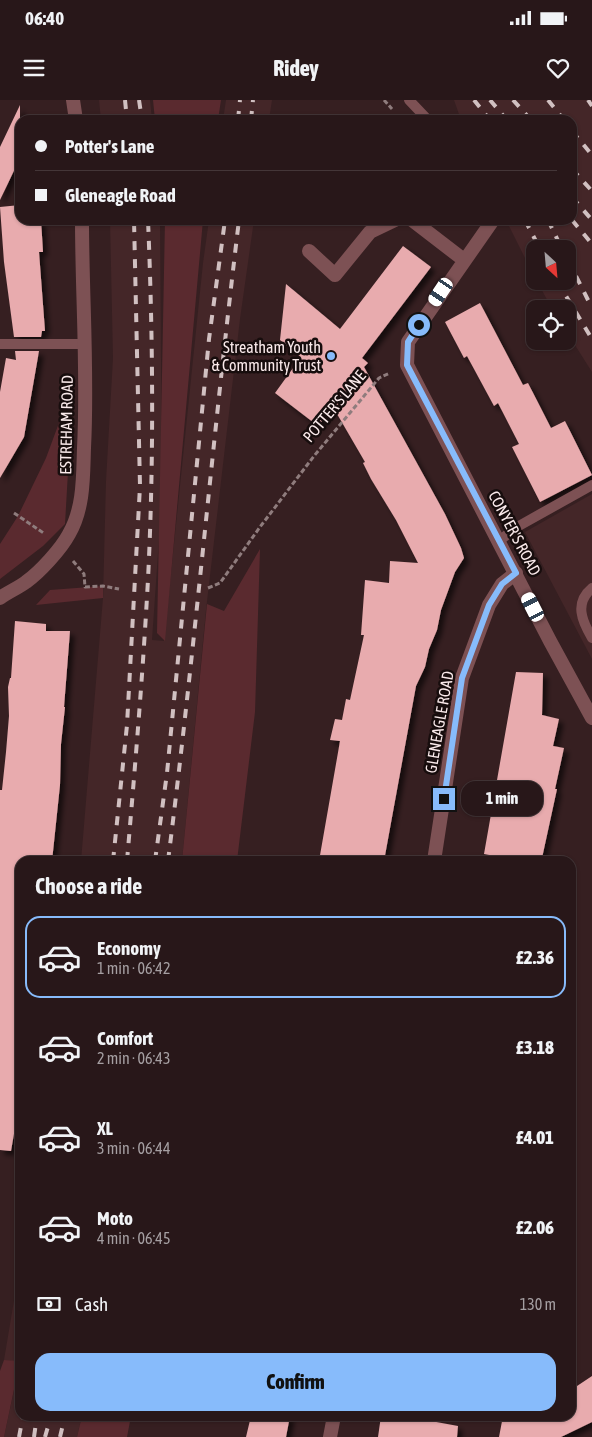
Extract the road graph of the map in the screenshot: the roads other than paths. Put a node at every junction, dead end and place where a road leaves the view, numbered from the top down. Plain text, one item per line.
1 (73, 100) edge
2 (409, 100) edge
3 (75, 115) edge
4 (423, 115) edge
5 (82, 225) edge
6 (385, 225) edge
7 (418, 225) edge
8 (489, 225) edge
9 (309, 251) dead end
10 (464, 260) junction
11 (0, 344) edge
12 (86, 344) junction
13 (592, 485) edge
14 (499, 541) junction
15 (516, 573) junction
16 (592, 588) edge
17 (0, 598) edge
18 (592, 638) edge
19 (592, 718) edge
20 (435, 856) edge
21 (333, 1421) edge
22 (330, 1437) edge

1 - 3 street
2 - 4 lane
5 - 12 street, ESTREHAM ROAD
6 - 9 street
7 - 10 street
8 - 10 street
10 - 14 street, CONYER'S ROAD
11 - 12 lane
12 - 17 street, ESTREHAM ROAD
13 - 14 lane
14 - 15 street, CONYER'S ROAD
15 - 19 street, CONYER'S ROAD
15 - 20 street, GLENEAGLE ROAD
16 - 18 lane
21 - 22 street

